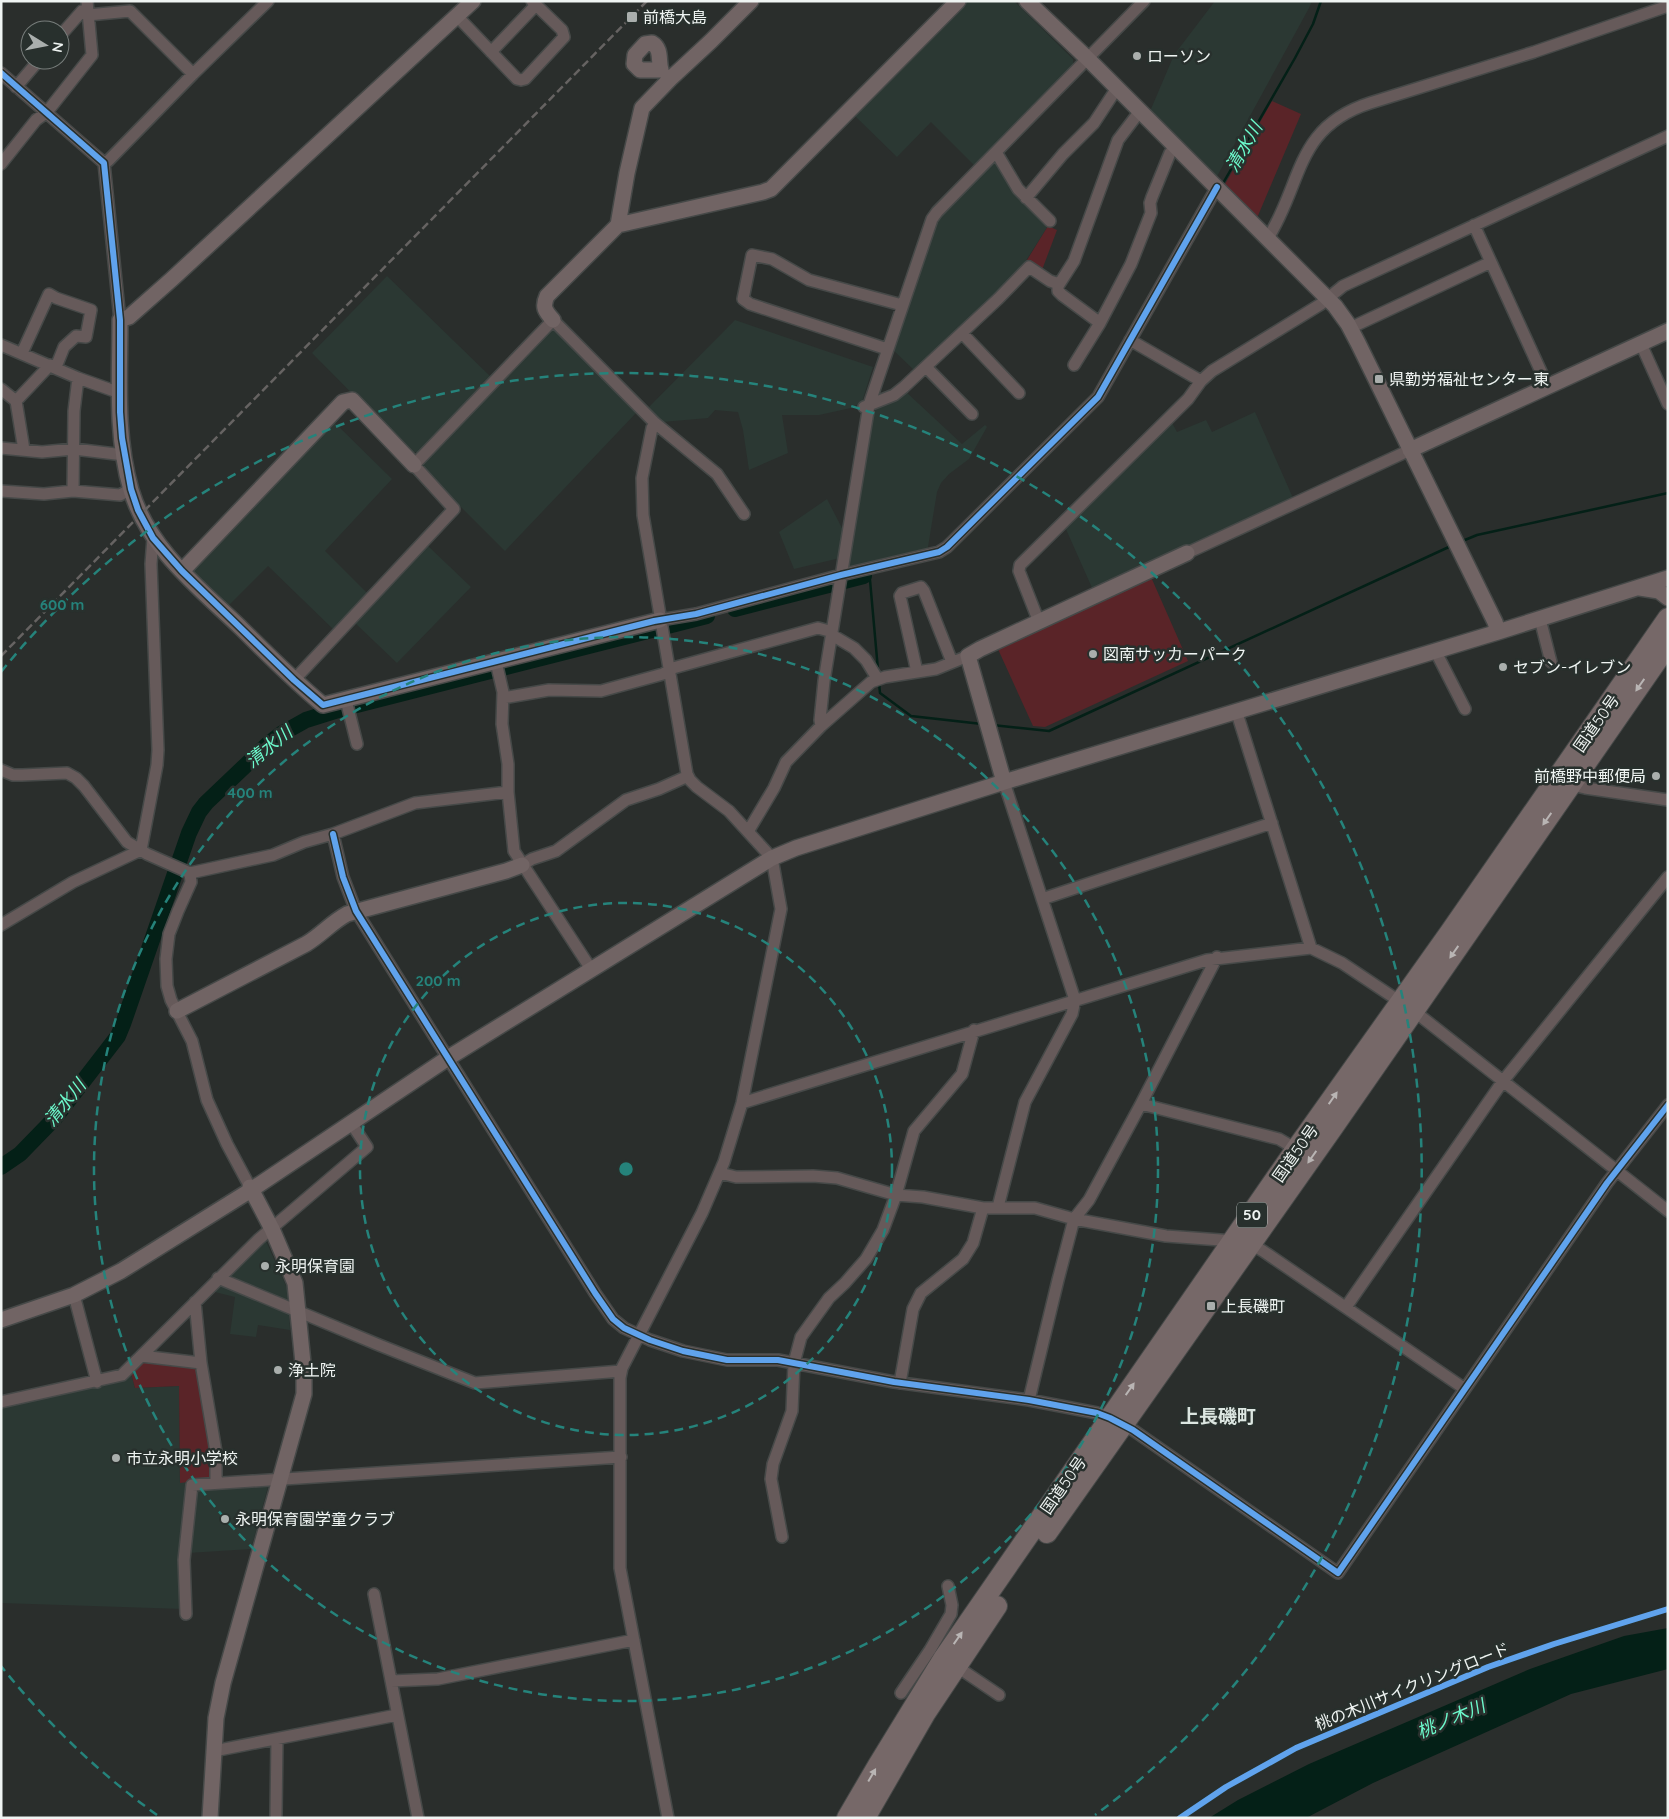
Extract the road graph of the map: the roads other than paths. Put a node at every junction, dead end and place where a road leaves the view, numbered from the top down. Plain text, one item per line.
1 (268, 1) edge
2 (473, 1) edge
3 (751, 1) edge
4 (958, 1) edge
5 (1027, 1) edge
6 (1144, 1) edge
7 (534, 3) edge
8 (1668, 6) edge
9 (87, 9) edge
10 (457, 16) junction
11 (70, 24) edge
12 (490, 52) junction
13 (1088, 59) junction
14 (30, 70) edge
15 (1, 73) edge
16 (193, 74) junction
17 (16, 86) junction
18 (1117, 88) junction
19 (1140, 111) junction
20 (46, 112) junction
21 (1668, 136) edge
22 (1176, 146) junction
23 (996, 152) junction
24 (104, 163) junction
25 (1, 164) edge
26 (1217, 187) junction
27 (1026, 198) junction
28 (1050, 222) dead end
29 (618, 225) junction
30 (1474, 225) junction
31 (1268, 238) junction
32 (1491, 262) junction
33 (1059, 284) junction
34 (1328, 297) junction
35 (902, 305) junction
36 (120, 320) junction
37 (553, 320) junction
38 (1100, 323) junction
39 (1350, 328) junction
40 (1668, 331) edge
41 (962, 333) junction
42 (1130, 340) junction
43 (1641, 344) junction
44 (1, 345) edge
45 (887, 349) junction
46 (22, 353) junction
47 (1074, 365) dead end
48 (53, 366) junction
49 (926, 367) junction
50 (78, 378) junction
51 (1201, 381) junction
52 (1548, 387) junction
53 (1, 389) edge
54 (120, 393) junction
55 (1019, 394) dead end
56 (16, 401) junction
57 (1668, 404) edge
58 (866, 406) junction
59 (972, 414) dead end
60 (655, 422) junction
61 (1, 448) edge
62 (74, 449) junction
63 (24, 450) junction
64 (1410, 450) junction
65 (124, 455) junction
66 (414, 465) junction
67 (131, 489) junction
68 (73, 491) junction
69 (1, 492) edge
70 (744, 514) dead end
71 (153, 538) junction
72 (1188, 553) joint
73 (182, 571) junction
74 (1668, 578) edge
75 (840, 579) junction
76 (1640, 588) junction
77 (1668, 598) edge
78 (1668, 618) edge
79 (1540, 619) junction
80 (1039, 622) junction
81 (661, 625) junction
82 (1498, 632) junction
83 (832, 635) junction
84 (1668, 645) edge
85 (1438, 650) junction
86 (968, 656) junction
87 (952, 662) junction
88 (1551, 662) dead end
89 (498, 667) junction
90 (669, 670) junction
91 (918, 672) junction
92 (877, 678) junction
93 (294, 680) junction
94 (503, 698) junction
95 (347, 705) junction
96 (1465, 709) dead end
97 (1236, 710) junction
98 (821, 726) junction
99 (357, 744) dead end
100 (1, 770) edge
101 (688, 776) junction
102 (1004, 782) junction
103 (1563, 782) junction
104 (508, 792) junction
105 (1668, 800) edge
106 (1272, 823) junction
107 (748, 830) junction
108 (333, 834) junction
109 (141, 850) junction
110 (772, 858) junction
111 (522, 865) junction
112 (190, 873) junction
113 (1668, 877) edge
114 (1042, 899) junction
115 (356, 911) junction
116 (1, 925) edge
117 (1311, 948) junction
118 (1217, 958) junction
119 (591, 969) junction
120 (1075, 1000) junction
121 (1408, 1006) junction
122 (177, 1011) junction
123 (974, 1030) junction
124 (448, 1058) junction
125 (1503, 1081) junction
126 (742, 1103) junction
127 (1141, 1104) junction
128 (1668, 1105) edge
129 (352, 1123) junction
130 (1296, 1150) junction
131 (1617, 1170) junction
132 (720, 1173) junction
133 (250, 1188) junction
134 (896, 1195) junction
135 (998, 1207) junction
136 (983, 1208) junction
137 (1668, 1211) edge
138 (1074, 1219) junction
139 (272, 1229) junction
140 (1242, 1243) junction
141 (218, 1278) junction
142 (74, 1296) junction
143 (195, 1302) junction
144 (1346, 1307) junction
145 (297, 1311) junction
146 (1, 1320) edge
147 (638, 1335) junction
148 (141, 1356) junction
149 (201, 1363) junction
150 (794, 1363) junction
151 (621, 1372) junction
152 (97, 1382) junction
153 (900, 1383) junction
154 (1465, 1389) junction
155 (1029, 1400) junction
156 (1, 1402) edge
157 (1116, 1421) junction
158 (621, 1457) junction
159 (281, 1478) junction
160 (216, 1483) junction
161 (782, 1537) dead end
162 (948, 1586) dead end
163 (374, 1594) dead end
164 (186, 1614) dead end
165 (634, 1640) junction
166 (943, 1658) junction
167 (391, 1681) junction
168 (901, 1693) dead end
169 (999, 1695) dead end
170 (397, 1715) junction
171 (277, 1739) junction
172 (214, 1751) junction
173 (276, 1815) dead end
174 (210, 1818) edge
175 (418, 1818) edge
176 (668, 1818) edge
177 (847, 1818) edge
178 (865, 1818) edge

1 - 16 street
2 - 10 street
3 - 29 street
4 - 29 street
5 - 13 street
6 - 13 street
7 - 12 street
7 - 12 street
8 - 31 street
9 - 11 street
9 - 16 street
9 - 20 street
10 - 12 street
10 - 36 street
13 - 18 street
13 - 23 street
14 - 17 street
15 - 17 street
16 - 24 street
17 - 20 street
18 - 19 street
18 - 27 street
19 - 22 street
19 - 33 street
20 - 24 street
20 - 25 street
21 - 30 street
22 - 26 street
22 - 38 street
23 - 27 street
23 - 35 street
24 - 36 street
26 - 31 street
26 - 42 street
27 - 28 street
29 - 37 street
30 - 32 street
30 - 34 street
31 - 34 street
32 - 39 street
32 - 52 street
33 - 38 street
33 - 41 street
34 - 39 street
34 - 51 street
35 - 45 street
35 - 45 street
36 - 54 street
37 - 60 street
37 - 66 street
38 - 47 street
39 - 64 street
40 - 43 street
41 - 49 street
41 - 55 street
42 - 51 street
42 - 75 street
43 - 52 street
43 - 57 street
44 - 46 street
45 - 58 street
46 - 48 street
46 - 48 street
48 - 50 street
48 - 56 street
49 - 58 street
49 - 59 street
50 - 54 street
50 - 62 street
51 - 80 street
52 - 64 street
53 - 56 street
54 - 65 street
56 - 63 street
58 - 75 street
60 - 70 street
60 - 81 street
61 - 63 street
62 - 63 street
62 - 65 street
62 - 68 street
64 - 72 street
64 - 82 street
65 - 67 street
66 - 73 street
66 - 93 street
67 - 68 street
67 - 71 street
68 - 69 street
71 - 73 street
71 - 109 street
72 - 80 street
73 - 93 street
74 - 76 street
75 - 81 street
75 - 83 street
76 - 77 street
76 - 79 street
78 - 103 highway, 国道50号 / 50
79 - 82 street
79 - 88 street
80 - 86 street
81 - 89 street
81 - 90 street
82 - 85 street
83 - 90 street
83 - 92 street
83 - 98 street
84 -> 103 highway, 国道50号 / 50
85 - 96 street
85 - 97 street
86 - 87 street
86 - 102 street
87 - 91 street
87 - 91 street
89 - 94 street
89 - 95 street
90 - 94 street
90 - 101 street
91 - 92 street
92 - 98 street
93 - 95 street
94 - 104 street
95 - 99 street
97 - 102 street
97 - 106 street
98 - 107 street
100 - 109 street
101 - 107 street
101 - 111 street
102 - 110 street
102 - 114 street
103 - 105 street
103 - 121 highway, 国道50号 / 50
104 - 108 street
104 - 111 street
106 - 114 street
106 - 117 street
107 - 110 street
108 - 112 street
108 - 115 street
109 - 112 street
109 - 116 street
110 - 119 street
110 - 126 street
111 - 115 street
111 - 119 street
112 - 122 street
113 - 125 street
114 - 120 street
115 - 122 street
115 - 124 street
117 - 118 street
117 - 121 street
118 - 120 street
118 - 127 street
119 - 124 street
120 - 123 street
120 - 135 street
121 - 125 street
130 -> 121 highway, 国道50号 / 50
121 -> 140 highway, 国道50号 / 50
122 - 133 street
123 - 126 street
123 - 134 street
124 - 129 street
124 - 147 street
125 - 131 street
125 - 144 street
126 - 132 street
127 - 130 street
127 - 138 street
128 - 131 street
129 - 133 street
129 - 139 street
130 - 140 highway, 国道50号 / 50
131 - 137 street
131 - 154 street
132 - 134 street
132 - 147 street
133 - 139 street
133 - 142 street
134 - 136 street
134 - 150 street
135 - 136 street
135 - 138 street
136 - 153 street
138 - 140 street
138 - 155 street
139 - 141 street
139 - 145 street
140 - 144 street
140 - 157 highway, 国道50号 / 50
141 - 143 street
141 - 145 street
142 - 146 street
142 - 152 street
143 - 148 street
143 - 149 street
144 - 154 street
145 - 151 street
145 - 159 street
147 - 150 street
147 - 151 street
148 - 149 street
148 - 152 street
149 - 160 street
150 - 153 street
150 - 161 street
151 - 158 street
152 - 156 street
153 - 155 street
154 - 157 street
155 - 157 street
157 - 166 highway, 国道50号 / 50
158 - 159 street
158 - 165 street
159 - 160 street
159 - 172 street
160 - 164 street
162 - 166 street
163 - 167 street
165 - 167 street
165 - 176 street
166 - 168 street
166 - 169 street
177 -> 166 highway, 国道50号 / 50
166 - 178 highway, 国道50号 / 50
167 - 170 street
170 - 171 street
170 - 175 street
171 - 172 street
171 - 173 street
172 - 174 street

